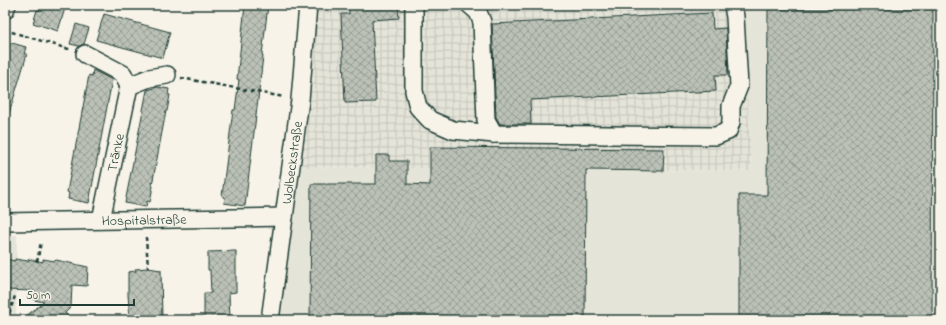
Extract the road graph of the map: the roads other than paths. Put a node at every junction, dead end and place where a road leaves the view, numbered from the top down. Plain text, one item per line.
1 (7, 5) edge
2 (308, 5) edge
3 (414, 5) edge
4 (470, 5) edge
5 (733, 5) edge
6 (5, 10) edge
7 (85, 54) road end
8 (167, 75) road end
9 (129, 86) junction
10 (494, 134) junction
11 (284, 217) junction
12 (101, 220) junction
13 (5, 222) edge
14 (270, 320) edge

1 - 6 street
2 - 11 street, Wolbeckstraße
3 - 10 street
4 - 10 street
5 - 10 street
7 - 9 street
8 - 9 street
9 - 12 street, Tränke
11 - 12 street, Hospitalstraße
11 - 14 street, Wolbeckstraße
12 - 13 street, Hospitalstraße

